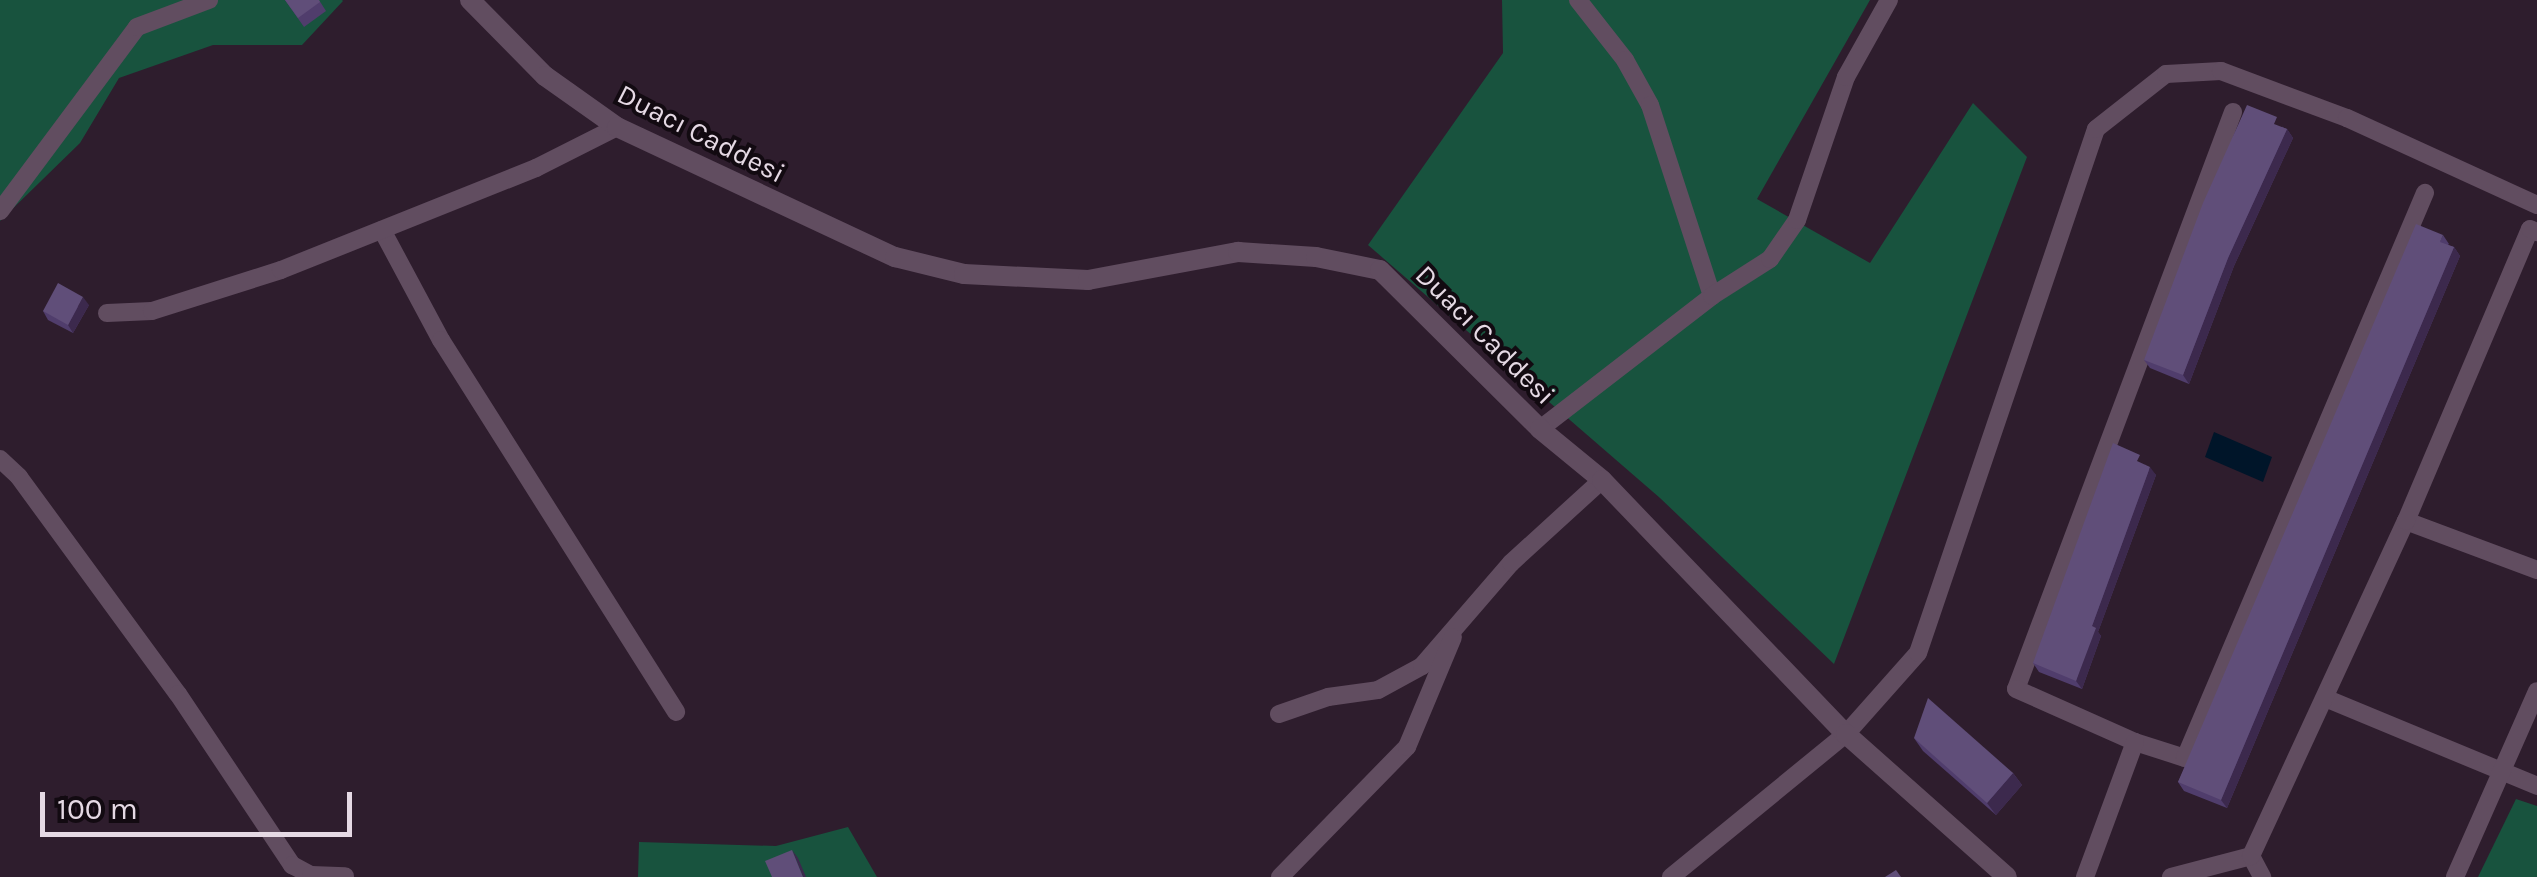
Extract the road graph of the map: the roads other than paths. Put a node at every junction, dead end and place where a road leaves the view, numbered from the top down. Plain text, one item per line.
1 (209, 0) edge
2 (470, 0) edge
3 (1578, 0) edge
4 (1889, 0) edge
5 (2233, 112) dead end
6 (617, 127) junction
7 (2426, 193) dead end
8 (2537, 204) edge
9 (0, 211) edge
10 (2535, 226) edge
11 (382, 230) junction
12 (1712, 296) junction
13 (107, 313) dead end
14 (1540, 429) junction
15 (0, 459) edge
16 (1602, 480) junction
17 (2406, 520) junction
18 (2537, 570) edge
19 (1457, 628) junction
20 (2537, 692) edge
21 (2325, 698) junction
22 (676, 712) dead end
23 (1279, 714) dead end
24 (1846, 734) junction
25 (2135, 742) junction
26 (2501, 773) junction
27 (2537, 786) edge
28 (2251, 856) junction
29 (345, 876) edge
30 (1280, 877) edge
31 (1671, 877) edge
32 (2008, 877) edge
33 (2085, 877) edge
34 (2171, 877) edge
35 (2262, 877) edge
36 (2455, 877) edge

1 - 9 street
2 - 6 street, Duacı Caddesi
3 - 12 street
4 - 12 street
5 - 25 street
6 - 11 street
6 - 14 street, Duacı Caddesi
7 - 25 street
8 - 24 street
10 - 17 street
11 - 13 street
11 - 22 street
12 - 14 street
14 - 16 street, Duacı Caddesi
15 - 29 street
16 - 19 street
16 - 24 street, Duacı Caddesi
17 - 18 street
17 - 21 street
19 - 23 street
19 - 30 street
20 - 26 street
21 - 26 street
21 - 28 street
24 - 31 street
24 - 32 street, Duacı Caddesi
25 - 33 street
26 - 27 street
26 - 36 street
28 - 34 street
28 - 35 street

